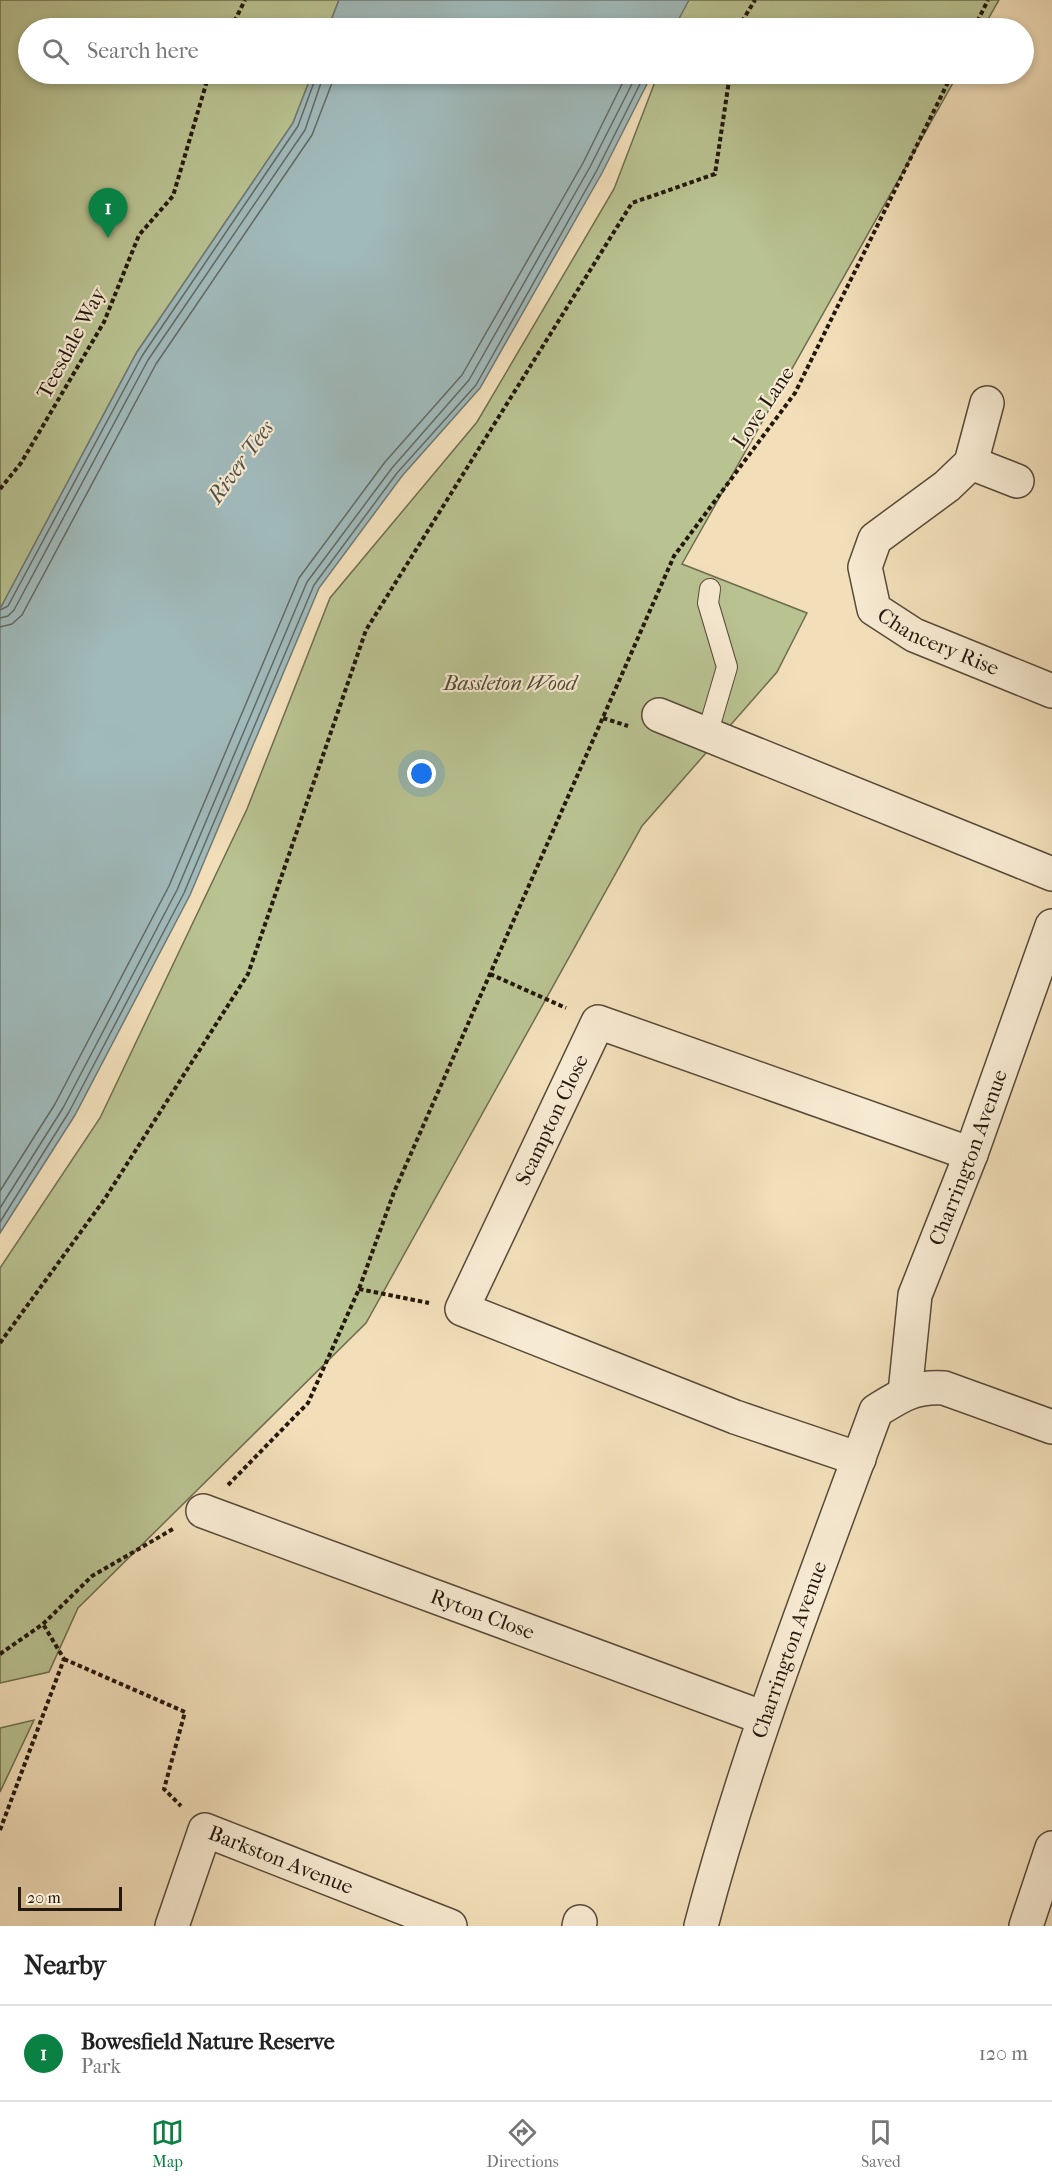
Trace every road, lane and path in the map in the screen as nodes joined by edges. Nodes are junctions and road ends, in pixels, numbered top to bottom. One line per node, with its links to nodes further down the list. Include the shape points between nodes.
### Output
1 (245, 0): 4 (path)
2 (755, 0): 5 (path)
3 (988, 0): 6 (path)
4 (236, 18)
5 (744, 18)
6 (979, 18)
7 (206, 84): 13 (path, Teesdale Way, via 173,196 139,236 104,322 21,462)
8 (728, 84): 25 (path, via 715,174 632,203 366,630 248,974 104,1200)
9 (947, 84): 20 (path, Love Lane, via 795,393 674,556)
10 (987, 403): 11 (street, Chancery Rise)
11 (971, 462): 12 (street); 15 (street, Chancery Rise, via 947,486 875,539 865,567 874,609 914,635)
12 (1017, 481)
13 (0, 489)
14 (710, 589): 17 (lane, via 708,603 728,667)
15 (1052, 691)
16 (659, 715): 17 (street)
17 (707, 735): 18 (street)
18 (1052, 874)
19 (1052, 926): 22 (street, Charrington Avenue)
20 (490, 974): 21 (path); 23 (path, Love Lane, via 394,1192)
21 (598, 1022): 22 (street); 24 (street, Scampton Close)
22 (972, 1154): 26 (street, Charrington Avenue, via 915,1295)
23 (359, 1289): 24 (path); 29 (path, Love Lane, via 308,1402)
24 (462, 1309): 28 (street, via 735,1417)
25 (0, 1343)
26 (905, 1393): 27 (street, Charrington Avenue, via 928,1387 944,1388); 28 (street, Charrington Avenue, via 876,1411)
27 (1052, 1427)
28 (859, 1459): 33 (street, Charrington Avenue)
29 (203, 1512): 30 (path, Love Lane, via 92,1576); 33 (street, Ryton Close)
30 (43, 1624): 31 (path, Love Lane); 32 (path)
31 (0, 1654)
32 (63, 1659): 34 (path); 35 (path, via 185,1712 164,1789)
33 (764, 1718): 39 (street, Charrington Avenue)
34 (0, 1830)
35 (205, 1830): 37 (street, Barkston Avenue); 38 (street, Barkston Avenue)
36 (1052, 1848): 40 (street)
37 (172, 1926)
38 (450, 1926)
39 (701, 1926)
40 (1026, 1926)

